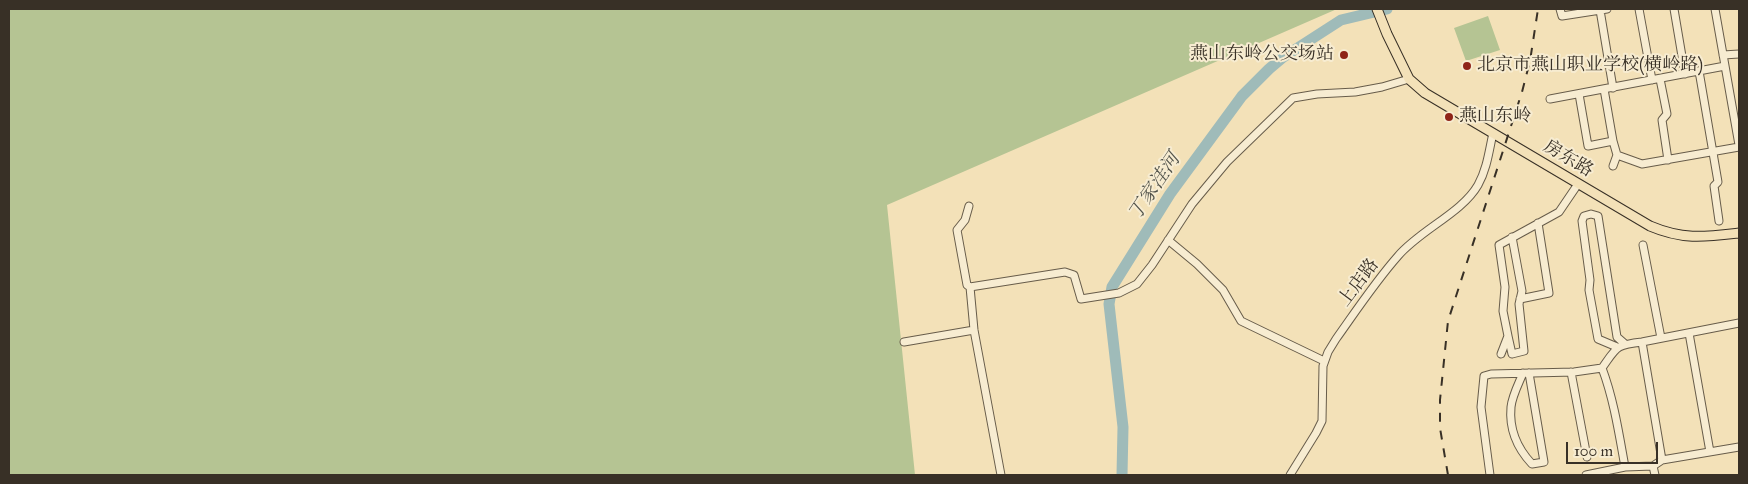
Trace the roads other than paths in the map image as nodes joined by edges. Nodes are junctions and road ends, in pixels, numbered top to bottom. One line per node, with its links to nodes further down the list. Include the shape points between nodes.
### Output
1 (1377, 9): 12 (main road, 房东路)
2 (1560, 9): 3 (street, via 1562,16)
3 (1604, 9): 15 (street)
4 (1639, 9): 14 (street)
5 (1674, 9): 11 (street)
6 (1714, 9): 8 (street)
7 (1739, 54): 8 (street)
8 (1723, 55): 9 (street)
9 (1725, 66): 10 (street); 21 (street)
10 (1699, 71): 11 (street); 22 (street)
11 (1685, 74): 13 (street)
12 (1409, 79): 19 (main road, 房东路, via 1425,94); 32 (street, via 1355,92 1293,98 1227,162 1192,204)
13 (1660, 79): 14 (street); 24 (street, via 1667,114 1662,120)
14 (1652, 80): 15 (street)
15 (1613, 88): 16 (street)
16 (1604, 89): 17 (street); 20 (street)
17 (1579, 94): 18 (street); 20 (street, via 1588,146)
18 (1550, 98)
19 (1493, 133): 26 (main road, 房东路); 46 (street, 上店路, via 1487,164 1478,186 1462,204 1399,255 1336,339)
20 (1613, 141): 23 (street)
21 (1739, 146): 22 (street)
22 (1713, 152): 24 (street); 28 (street)
23 (1617, 155): 24 (street, via 1642,164); 25 (street)
24 (1668, 160)
25 (1613, 166)
26 (1578, 184): 29 (street, via 1559,212); 30 (main road, 房东路, via 1662,231 1689,237)
27 (969, 206): 34 (street, via 965,220 957,230)
28 (1719, 221)
29 (1538, 223): 31 (street); 35 (street, via 1549,293)
30 (1739, 233)
31 (1512, 238): 35 (street, via 1522,291); 39 (street, via 1499,245 1505,287 1503,312)
32 (1168, 240): 34 (street, via 1137,284 1119,293 1081,299 1074,275 1065,272); 46 (street, via 1223,290 1241,321)
33 (1643, 245): 40 (street)
34 (970, 287): 37 (street)
35 (1520, 299): 39 (street, via 1524,351 1512,354)
36 (1739, 323): 38 (street)
37 (974, 330): 41 (street); 56 (street)
38 (1689, 333): 40 (street); 51 (street)
39 (1508, 336): 45 (street)
40 (1661, 338): 42 (street)
41 (904, 342)
42 (1642, 342): 43 (street); 53 (street)
43 (1625, 344): 44 (street); 44 (street, via 1617,336 1598,216 1584,216 1590,280 1588,290 1598,339)
44 (1617, 347): 47 (street)
45 (1500, 354)
46 (1324, 361): 57 (street, 上店路, via 1322,421)
47 (1602, 368): 48 (street); 55 (street)
48 (1572, 372): 49 (street); 52 (street)
49 (1526, 373): 49 (street, via 1511,405 1511,428 1516,442 1532,464 1544,462); 58 (street, via 1491,374 1482,380 1481,407)
50 (1739, 448): 51 (street)
51 (1710, 452): 53 (street)
52 (1587, 457)
53 (1662, 460): 54 (street)
54 (1653, 466): 55 (street); 60 (street)
55 (1625, 467): 59 (street)
56 (1001, 475)
57 (1290, 475)
58 (1490, 475)
59 (1586, 475)
60 (1655, 475)

